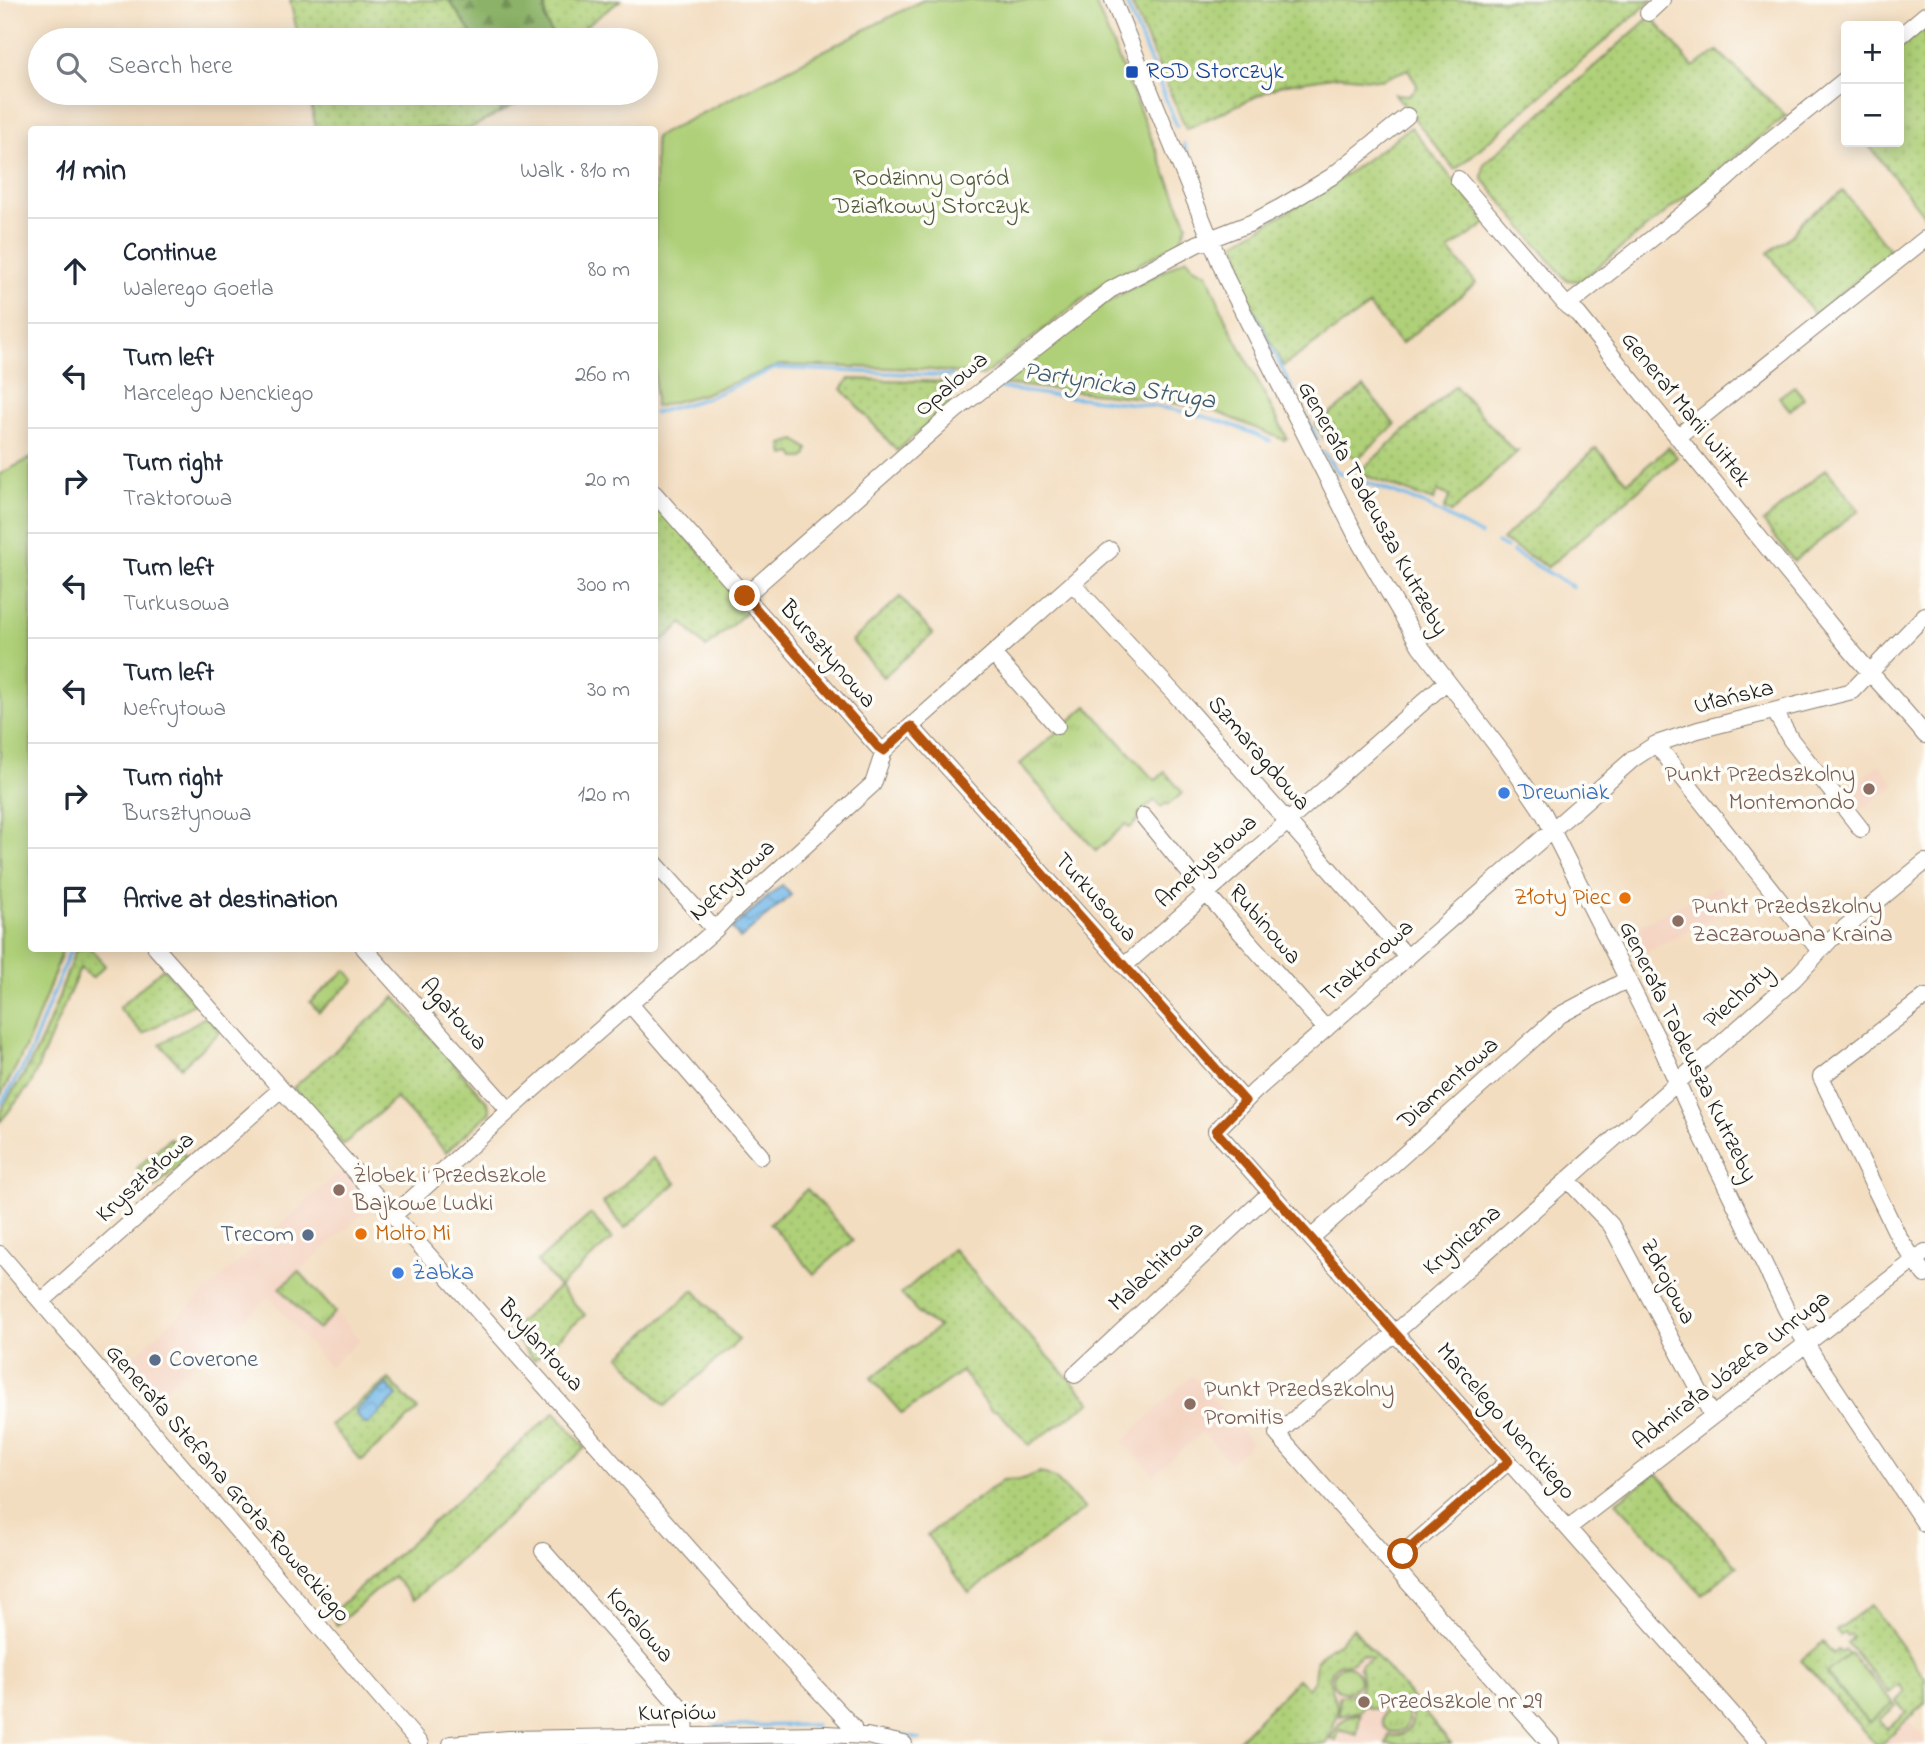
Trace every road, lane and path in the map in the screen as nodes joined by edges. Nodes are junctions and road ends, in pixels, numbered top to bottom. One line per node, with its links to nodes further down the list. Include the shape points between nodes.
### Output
1 (1113, 0): 9 (street, Generała Tadeusza Kutrzeby)
2 (1662, 0): 3 (street)
3 (1648, 13)
4 (1925, 15): 5 (street)
5 (1904, 33)
6 (1841, 83): 11 (street)
7 (1408, 116): 9 (street, Opalowa, via 1312,189 1251,223)
8 (1458, 179): 11 (street, Generał Marii Wittek)
9 (1209, 238): 16 (street, Opalowa, via 1110,290 1066,323 955,411); 20 (street, Generała Tadeusza Kutrzeby, via 1254,337 1361,545 1395,607)
10 (1925, 239): 12 (street)
11 (1567, 306): 12 (street, Generał Marii Wittek)
12 (1677, 437): 19 (street, Generał Marii Wittek)
13 (658, 498): 16 (street, Bursztynowa)
14 (1110, 551): 15 (street, Nefrytowa)
15 (1073, 584): 18 (street, Nefrytowa); 28 (street, Szmaragdowa)
16 (745, 596): 26 (street, Bursztynowa)
17 (1925, 615): 19 (street, Ułańska)
18 (993, 654): 22 (street, Nefrytowa); 23 (street)
19 (1870, 674): 21 (street, Ułańska, via 1852,691); 24 (street, Generał Marii Wittek)
20 (1446, 682): 28 (street, Ametystowa); 30 (street, Generała Tadeusza Kutrzeby, via 1507,759)
21 (1775, 712): 25 (street, Ułańska); 29 (street, via 1791,740)
22 (911, 726): 26 (street, Nefrytowa); 39 (street, Turkusowa)
23 (1057, 726)
24 (1925, 735)
25 (1656, 744): 30 (street, Ułańska, via 1633,758); 35 (street)
26 (884, 751): 34 (street, Nefrytowa, via 873,785)
27 (1143, 816): 33 (street, Rubinowa)
28 (1287, 821): 33 (street, Ametystowa); 38 (street, Szmaragdowa)
29 (1861, 829)
30 (1553, 830): 38 (street, Traktorowa); 40 (street, Generała Tadeusza Kutrzeby)
31 (1925, 863): 35 (street, Piechoty)
32 (658, 867): 34 (street)
33 (1206, 893): 39 (street, Ametystowa); 43 (street, Rubinowa)
34 (715, 930): 42 (street, Nefrytowa)
35 (1819, 950): 44 (street, Piechoty, via 1794,979)
36 (160, 952): 45 (street, Brylantowa)
37 (368, 952): 47 (street, Agatowa)
38 (1407, 957): 43 (street, Traktorowa)
39 (1125, 966): 46 (street, Turkusowa)
40 (1628, 979): 44 (street, Generała Tadeusza Kutrzeby); 53 (street, Diamentowa, via 1560,1015)
41 (1925, 997): 55 (street, via 1821,1077 1899,1238)
42 (630, 1004): 47 (street, Nefrytowa); 49 (street)
43 (1326, 1029): 46 (street, Traktorowa)
44 (1676, 1081): 50 (street, Kryniczna); 59 (street, Generała Tadeusza Kutrzeby)
45 (281, 1089): 52 (street, Brylantowa); 57 (street, Kryształowa)
46 (1245, 1101): 48 (street, Traktorowa)
47 (509, 1110): 52 (street, Nefrytowa)
48 (1216, 1131): 51 (street, Marcelego Nenckiego)
49 (761, 1156)
50 (1568, 1180): 58 (street, Kryniczna); 61 (street, Zdrojowa, via 1611,1225)
51 (1270, 1193): 53 (street, Marcelego Nenckiego); 60 (street, Malachitowa)
52 (394, 1215): 67 (street, Brylantowa, via 747,1614)
53 (1311, 1238): 58 (street, Marcelego Nenckiego)
54 (0, 1254): 57 (street, Generała Stefana Grota-Roweckiego)
55 (1919, 1256): 56 (street); 59 (street, Admirała Józefa Unruga)
56 (1925, 1275)
57 (41, 1302): 73 (street, Generała Stefana Grota-Roweckiego)
58 (1396, 1332): 62 (street, Marcelego Nenckiego); 66 (street, Kryniczna, via 1277,1434)
59 (1805, 1344): 61 (street, Admirała Józefa Unruga); 63 (street, Generała Tadeusza Kutrzeby)
60 (1075, 1375)
61 (1712, 1415): 64 (street, Admirała Józefa Unruga)
62 (1509, 1461): 64 (street, Marcelego Nenckiego); 66 (street)
63 (1925, 1524)
64 (1568, 1528): 76 (street, Marcelego Nenckiego)
65 (543, 1551): 70 (street, Koralowa, via 682,1709)
66 (1391, 1564): 75 (street)
67 (838, 1710): 68 (street); 69 (street, Brylantowa)
68 (833, 1734): 69 (street, Kurpiów); 70 (street, Kurpiów)
69 (854, 1735): 72 (street, Kurpiów)
70 (686, 1736): 71 (street, Kurpiów)
71 (651, 1740): 74 (street, Kurpiów, via 509,1739)
72 (897, 1743)
73 (420, 1744)
74 (451, 1744)
75 (1552, 1744)
76 (1759, 1744)

